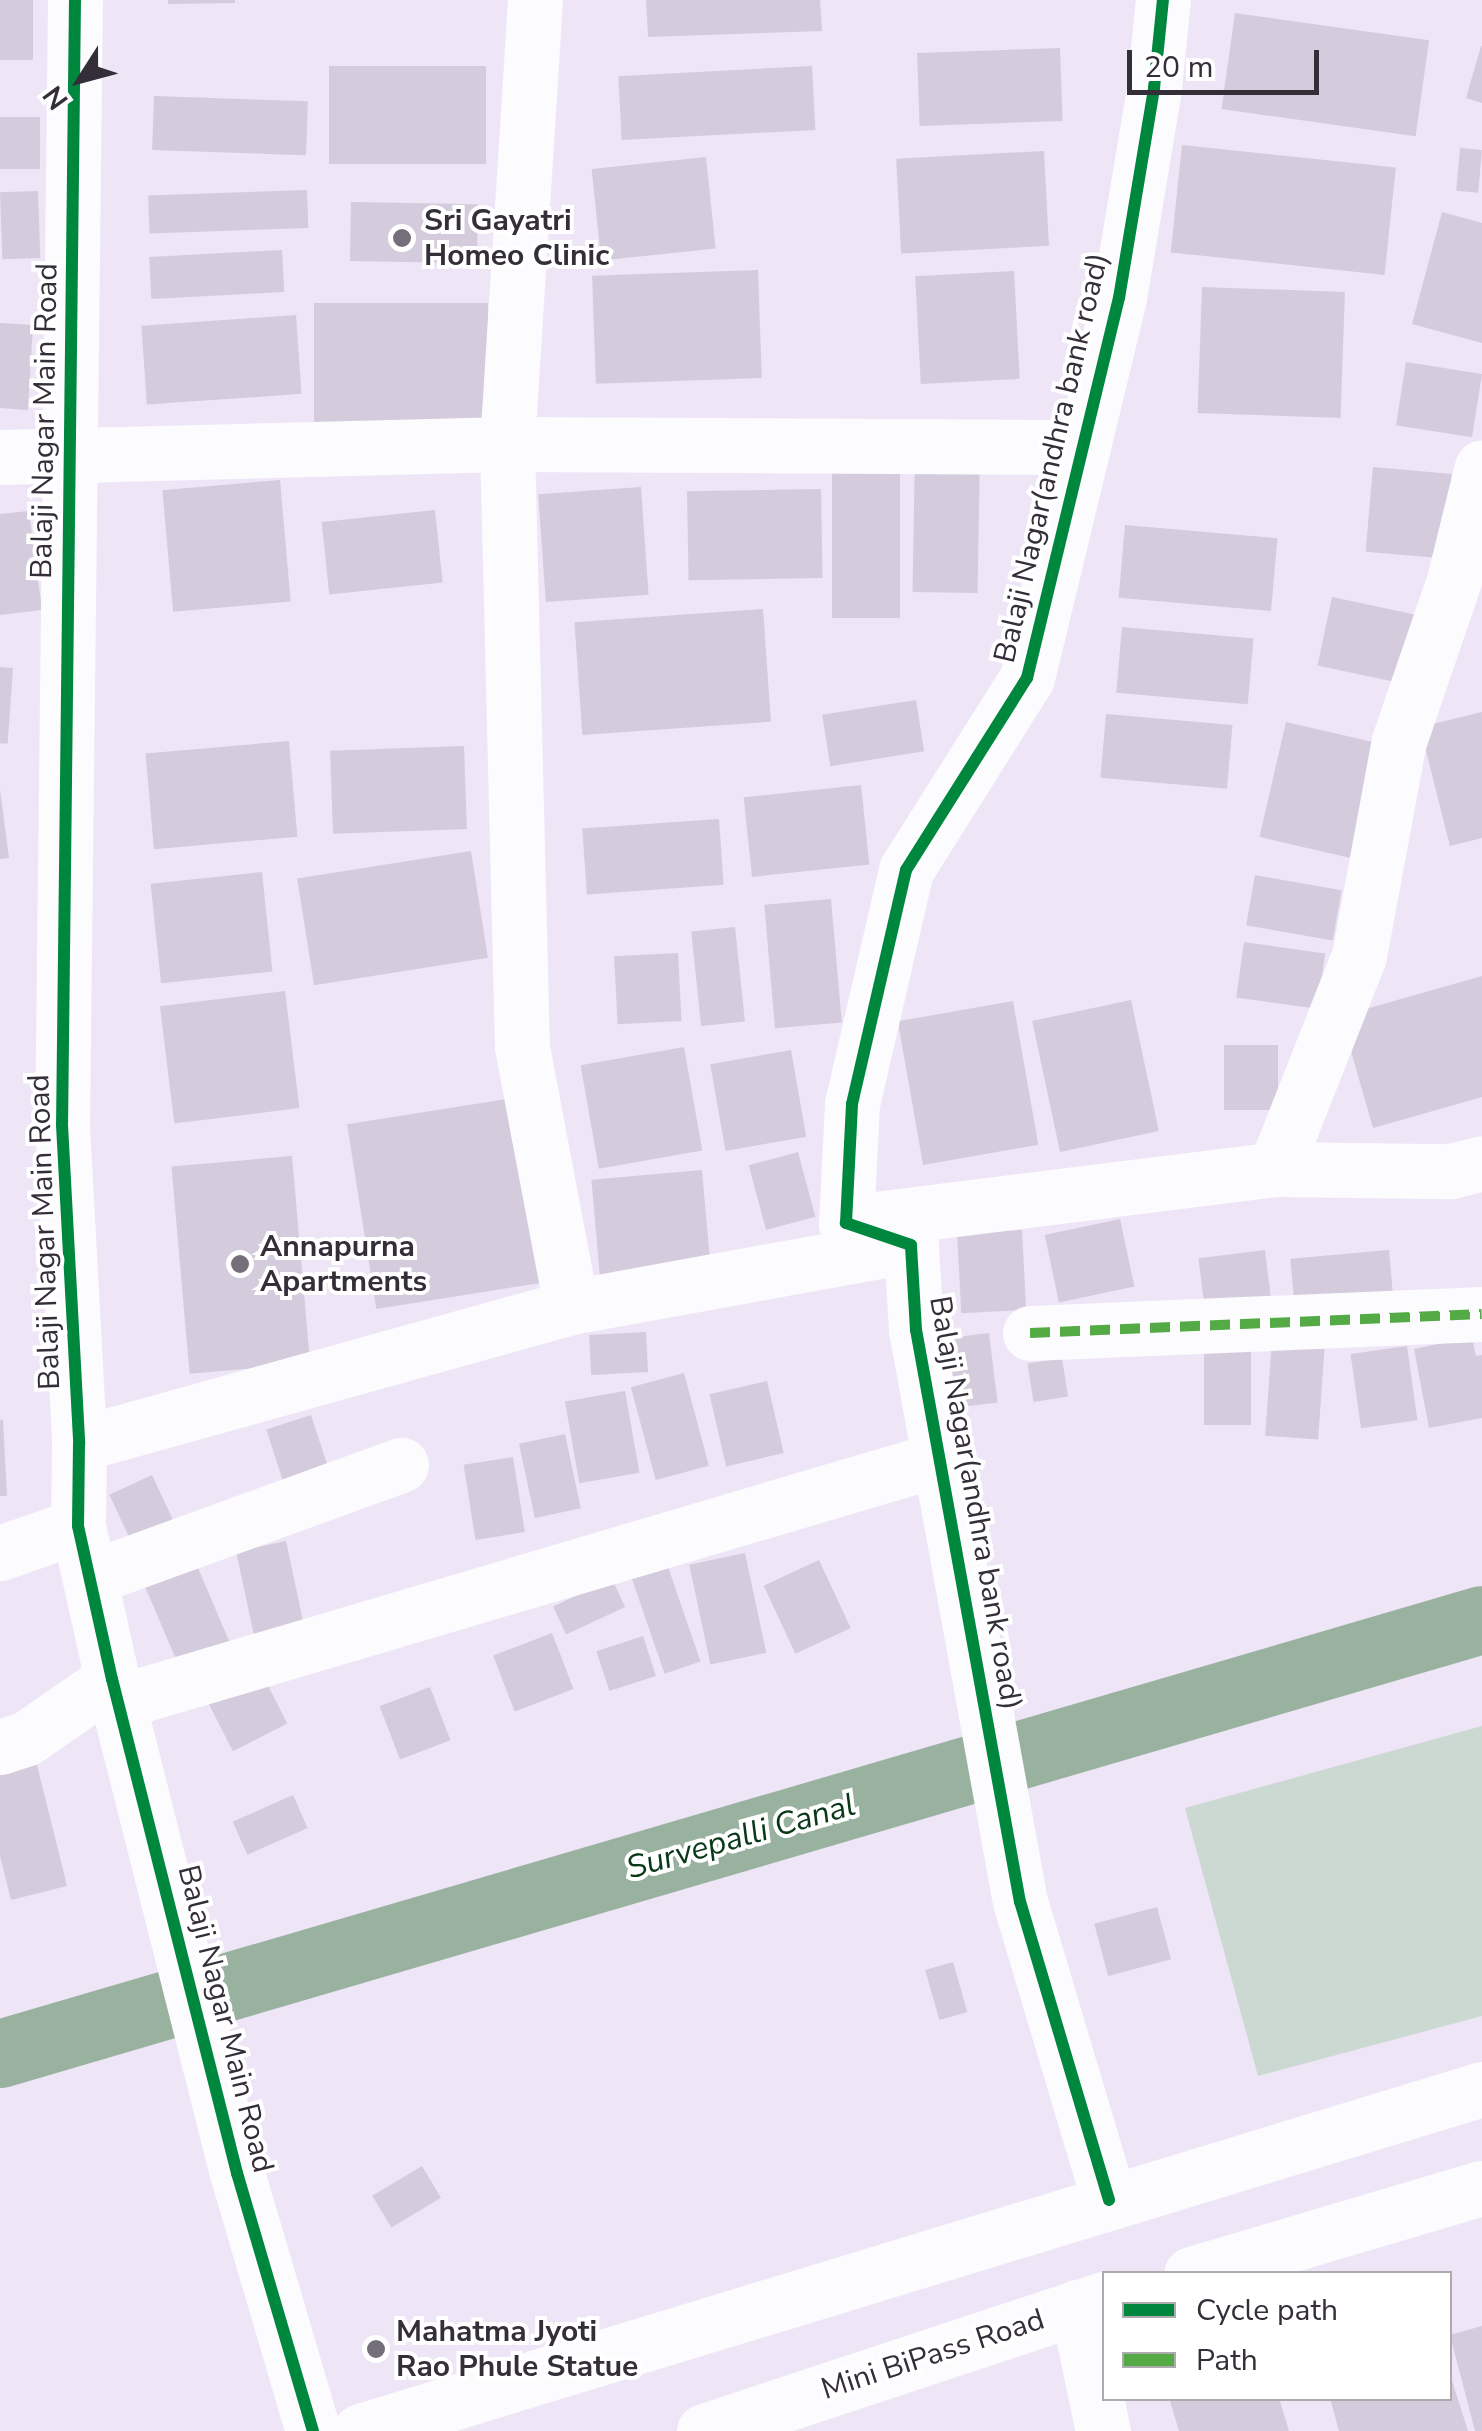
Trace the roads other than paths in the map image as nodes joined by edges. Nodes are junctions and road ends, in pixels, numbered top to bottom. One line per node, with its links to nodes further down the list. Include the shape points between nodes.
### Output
1 (75, 0): 6 (street, Balaji Nagar Main Road)
2 (536, 0): 4 (street)
3 (1162, 0): 5 (street, Balaji Nagar(andhra bank road), via 1119,298)
4 (507, 444): 5 (street); 6 (street); 14 (street, via 522,1046)
5 (1083, 447): 12 (street, Balaji Nagar(andhra bank road), via 1027,678 906,870 852,1104)
6 (69, 453): 7 (street); 17 (street, Balaji Nagar Main Road, via 62,1125)
7 (0, 457)
8 (1482, 468): 9 (street)
9 (1468, 576): 11 (street, via 1399,741 1359,956)
10 (1482, 1163): 11 (street, via 1451,1171)
11 (1276, 1170): 12 (street)
12 (846, 1223): 13 (street)
13 (911, 1245): 14 (street); 18 (street, Balaji Nagar(andhra bank road), via 916,1330)
14 (572, 1306): 17 (street)
15 (1482, 1314): 16 (street)
16 (1030, 1333)
17 (78, 1444): 20 (street, Balaji Nagar Main Road)
18 (940, 1460): 23 (street); 27 (street, Balaji Nagar(andhra bank road), via 1020,1902)
19 (401, 1465): 22 (street)
20 (78, 1526): 21 (street); 22 (street, Balaji Nagar Main Road)
21 (0, 1554)
22 (90, 1578): 23 (street, Balaji Nagar Main Road)
23 (115, 1690): 24 (street); 30 (street, Balaji Nagar Main Road, via 237,2173)
24 (0, 1747)
25 (1482, 2089): 27 (street)
26 (1482, 2188): 28 (street)
27 (1109, 2200): 31 (street)
28 (1202, 2271)
29 (1091, 2303): 32 (street, Mini BiPass Road); 33 (street)
30 (313, 2431)
31 (360, 2431)
32 (704, 2431)
33 (1103, 2431)

